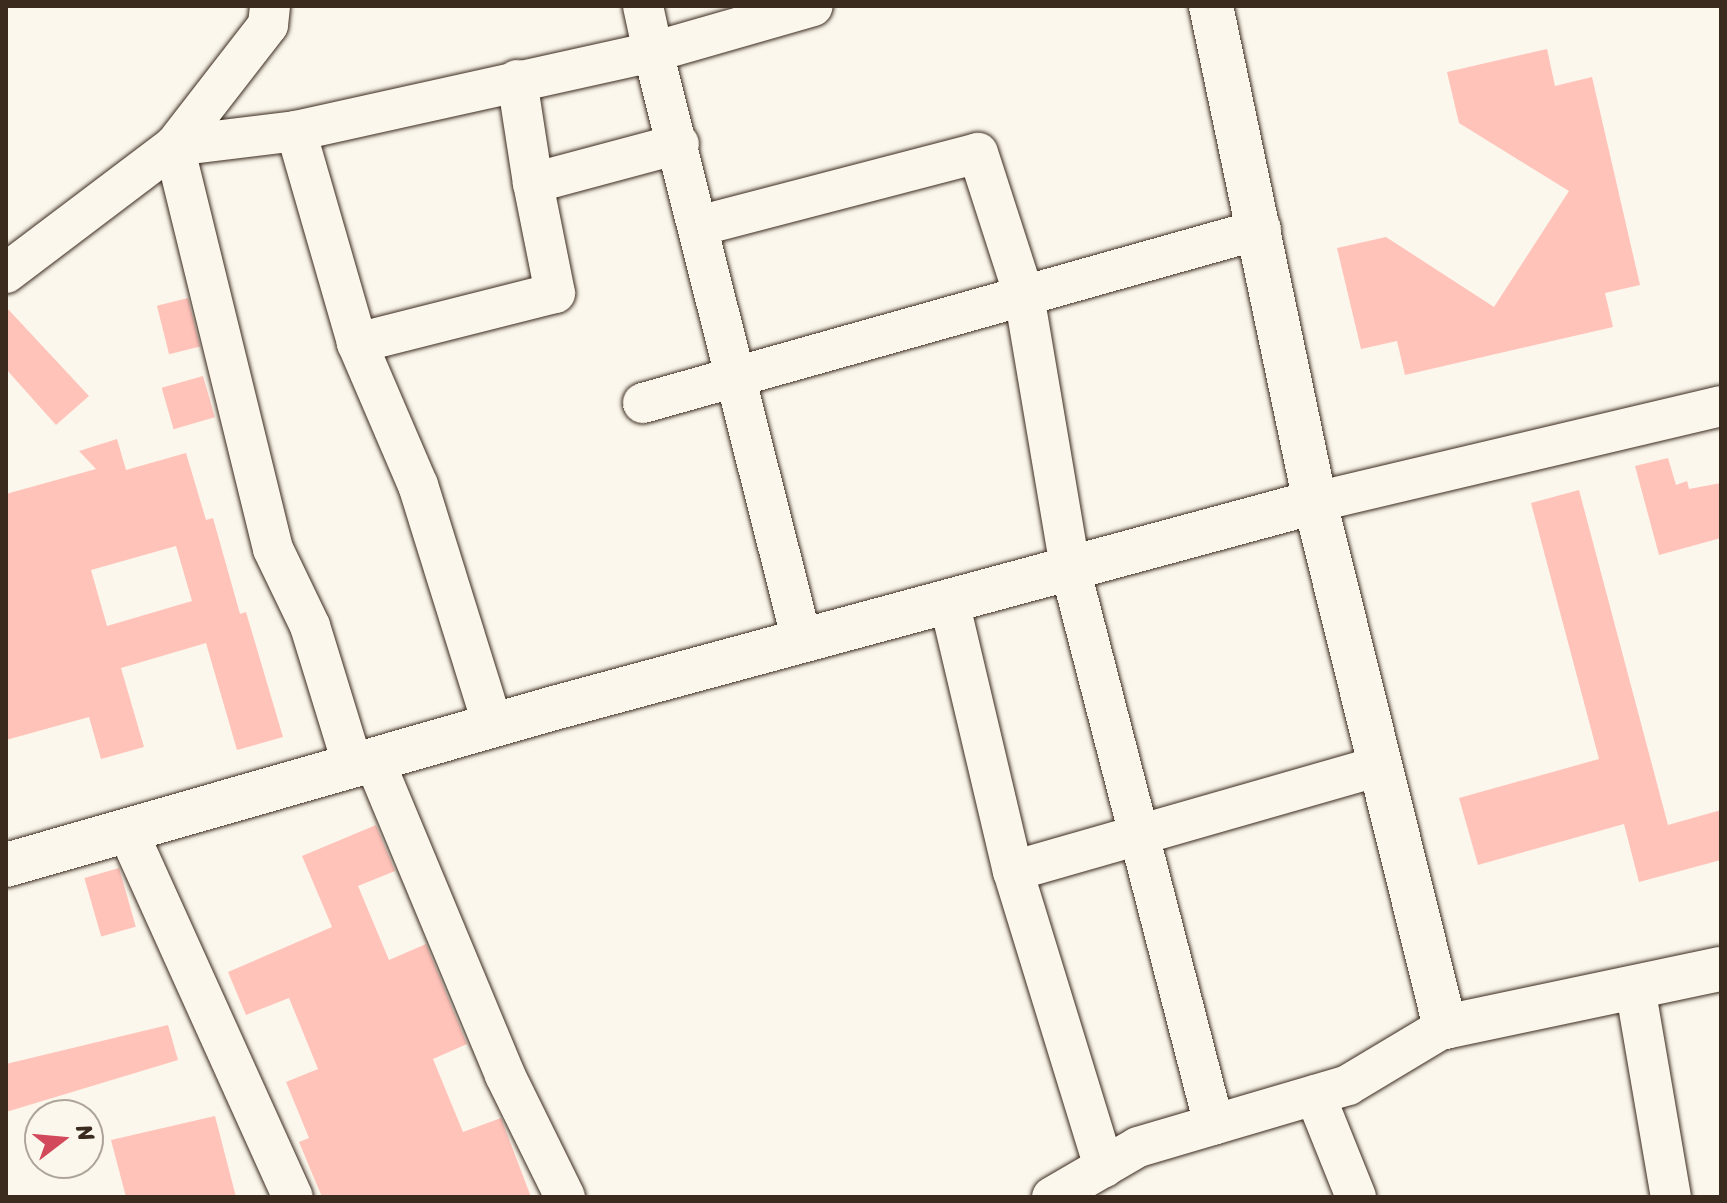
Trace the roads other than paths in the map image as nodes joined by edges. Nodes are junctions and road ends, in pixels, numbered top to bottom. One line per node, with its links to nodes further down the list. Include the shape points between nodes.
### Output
1 (270, 6): 9 (street, via 268,25)
2 (643, 6): 5 (street)
3 (813, 6): 5 (street)
4 (1211, 6): 12 (street)
5 (653, 52): 6 (street); 8 (street)
6 (517, 80): 7 (street); 10 (street)
7 (296, 131): 9 (street); 15 (street)
8 (679, 144): 10 (street); 11 (street)
9 (174, 146): 13 (street); 24 (street, via 273,549)
10 (533, 183): 15 (street, via 555,293)
11 (698, 226): 14 (street, via 978,153); 16 (street)
12 (1261, 229): 14 (street); 19 (street)
13 (6, 273)
14 (1024, 295): 16 (street); 20 (street)
15 (357, 343): 23 (street, via 418,485)
16 (733, 376): 17 (street); 22 (street)
17 (643, 403)
18 (1721, 406): 19 (street)
19 (1315, 502): 20 (street); 25 (street)
20 (1070, 568): 21 (street); 27 (street)
21 (949, 601): 22 (street); 29 (street)
22 (802, 641): 23 (street)
23 (493, 726): 24 (street)
24 (364, 763): 26 (street); 37 (street)
25 (1380, 766): 27 (street); 32 (street)
26 (127, 830): 28 (street); 36 (street)
27 (1135, 836): 29 (street); 34 (street)
28 (6, 865)
29 (1013, 871): 35 (street)
30 (1721, 969): 31 (street)
31 (1635, 987): 32 (street); 40 (street)
32 (1445, 1027): 33 (street, via 1348,1085)
33 (1315, 1095): 34 (street); 39 (street)
34 (1214, 1125): 35 (street, via 1138,1147)
35 (1104, 1167): 38 (street)
36 (293, 1197)
37 (565, 1197)
38 (1052, 1197)
39 (1356, 1197)
40 (1671, 1197)

